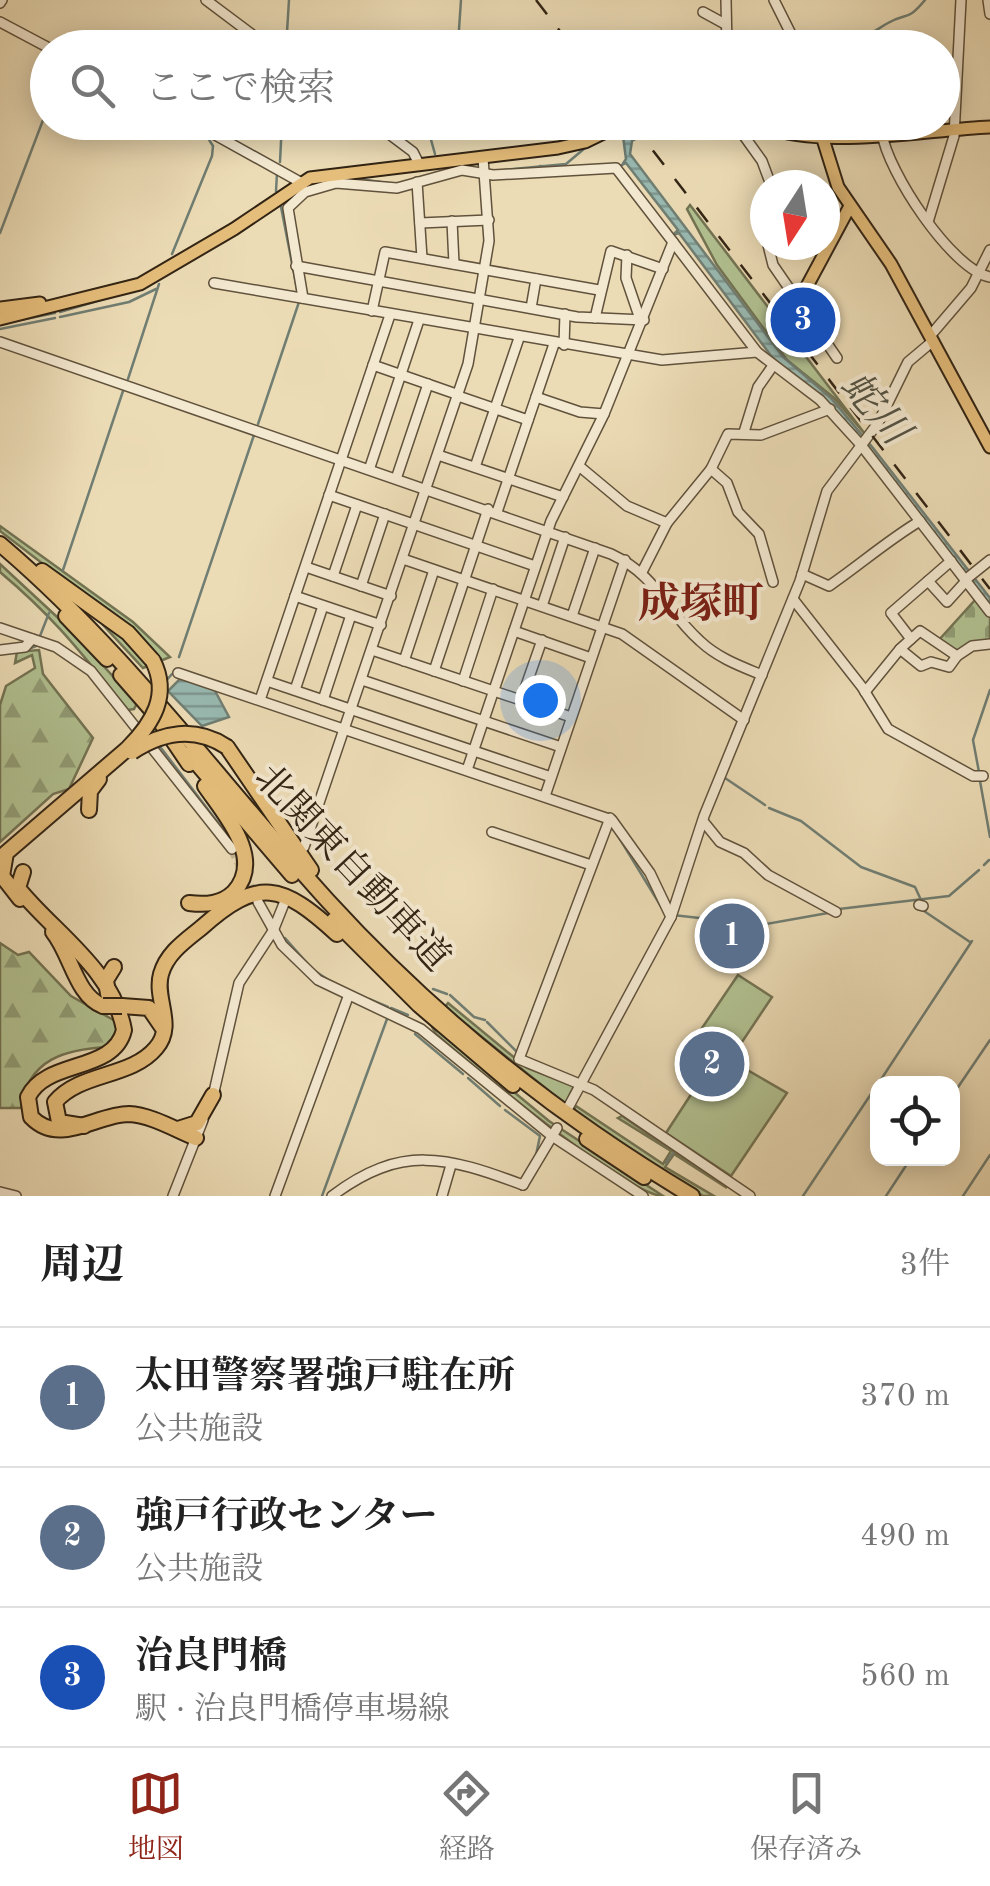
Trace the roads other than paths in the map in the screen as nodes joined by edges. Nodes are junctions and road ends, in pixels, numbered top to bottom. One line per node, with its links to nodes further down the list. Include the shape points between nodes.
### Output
1 (206, 0): 10 (street)
2 (726, 0): 9 (street)
3 (774, 0): 12 (street)
4 (961, 0): 13 (street)
5 (988, 0): 7 (street)
6 (703, 12): 9 (street)
7 (990, 14)
8 (0, 22): 14 (street)
9 (725, 24): 11 (street)
10 (246, 30)
11 (726, 30)
12 (790, 30)
13 (959, 30)
14 (30, 38)
15 (990, 128): 16 (main road)
16 (960, 129)
17 (224, 140): 29 (street)
18 (396, 140): 25 (street)
19 (588, 140): 24 (main road)
20 (747, 140): 26 (street)
21 (823, 140): 31 (main road)
22 (884, 140): 34 (street)
23 (951, 140): 34 (street)
24 (483, 158): 25 (main road); 27 (street)
25 (420, 164): 28 (main road)
26 (765, 170)
27 (485, 175): 30 (street, via 462,170); 32 (street); 36 (street, via 616,168)
28 (369, 178): 29 (main road); 30 (street, via 397,188); 42 (street, via 323,185 290,202)
29 (300, 182): 51 (main road, via 140,284)
30 (417, 182): 35 (street)
31 (850, 206): 54 (main road); 66 (main road)
32 (489, 220): 33 (street); 44 (street)
33 (452, 222): 35 (street); 41 (street)
34 (928, 222): 45 (street)
35 (420, 223): 39 (street)
36 (673, 242): 43 (street); 69 (street)
37 (990, 250): 45 (street)
38 (627, 256): 43 (street); 50 (street, via 610,252); 63 (street, via 626,278)
39 (422, 258): 41 (street); 48 (street, via 384,252)
40 (772, 260): 54 (street)
41 (454, 264): 44 (street)
42 (296, 266): 48 (street); 52 (street)
43 (663, 268): 63 (street)
44 (486, 270): 47 (street); 53 (street)
45 (978, 275): 46 (street); 66 (street)
46 (990, 277)
47 (536, 279): 50 (street); 56 (street)
48 (378, 280): 53 (street); 57 (street)
49 (214, 283): 52 (street)
50 (599, 290): 61 (street)
51 (89, 298): 55 (main road); 60 (main road)
52 (303, 298): 57 (street)
53 (481, 299): 56 (street); 64 (street)
54 (799, 300): 71 (street)
55 (0, 308)
56 (531, 308): 58 (street)
57 (372, 312): 59 (street)
58 (565, 314): 61 (street); 68 (street)
59 (390, 315): 62 (street); 72 (street)
60 (0, 318)
61 (595, 318): 63 (street)
62 (419, 320): 64 (street); 74 (street)
63 (642, 320): 70 (street)
64 (475, 330): 65 (street); 76 (street)
65 (518, 338): 68 (street); 78 (street)
66 (931, 339): 83 (street, via 908,362); 84 (main road)
67 (0, 342): 86 (street)
68 (559, 345): 70 (street); 77 (street)
69 (758, 352): 70 (street, via 662,360); 73 (street)
70 (627, 356): 80 (street)
71 (837, 358)
72 (373, 365): 74 (street); 86 (street)
73 (772, 367): 79 (street); 82 (street)
74 (401, 375): 75 (street); 88 (street)
75 (428, 384): 76 (street); 91 (street)
76 (458, 396): 78 (street); 85 (street)
77 (536, 397): 80 (street); 81 (street)
78 (495, 408): 81 (street); 89 (street)
79 (830, 409): 82 (street, via 761,435); 83 (street)
80 (604, 414): 87 (street)
81 (528, 420): 92 (street)
82 (744, 432): 90 (street, via 723,438)
83 (863, 442): 99 (street); 116 (street, via 821,504)
84 (990, 447)
85 (438, 455): 89 (street); 93 (street)
86 (342, 458): 88 (street); 94 (street)
87 (579, 466): 95 (street); 100 (street, via 627,506)
88 (370, 467): 91 (street)
89 (475, 467): 92 (street)
90 (710, 468): 100 (street); 121 (street, via 728,483 738,512 760,534)
91 (398, 476): 93 (street)
92 (508, 478): 95 (street); 97 (street)
93 (428, 487): 97 (street); 101 (street)
94 (329, 495): 96 (street); 113 (street)
95 (563, 497): 102 (street)
96 (357, 505): 98 (street); 117 (street)
97 (492, 510): 102 (street); 105 (street)
98 (385, 514): 101 (street); 122 (street)
99 (920, 520): 111 (street); 116 (street, via 829,586)
100 (667, 522): 115 (street)
101 (415, 525): 105 (street); 108 (street)
102 (548, 530): 103 (street); 112 (street)
103 (565, 537): 106 (street); 129 (street)
104 (0, 543): 167 (highway, bridge, via 128,633 154,660 161,701); 187 (highway, 北関東自動車道, via 94,631)
105 (476, 546): 112 (street); 119 (street)
106 (595, 548): 109 (street); 132 (street)
107 (0, 556): 159 (highway, 北関東自動車道, via 73,623)
108 (403, 559): 114 (street); 125 (street)
109 (625, 560): 115 (street); 134 (street)
110 (990, 560): 118 (street)
111 (951, 561): 118 (street); 120 (street)
112 (536, 566): 126 (street)
113 (306, 567): 117 (street); 124 (street)
114 (434, 570): 119 (street); 146 (street)
115 (642, 572): 148 (street, via 700,642)
116 (802, 574): 127 (street)
117 (333, 576): 122 (street)
118 (968, 578): 120 (street, via 948,602); 130 (street)
119 (464, 580): 123 (street); 147 (street)
120 (928, 581): 138 (street, via 892,614)
121 (772, 582)
122 (361, 586): 125 (street)
123 (494, 590): 126 (street); 151 (street)
124 (295, 596): 128 (street); 150 (street)
125 (391, 596): 133 (street)
126 (524, 600): 129 (street); 136 (street)
127 (792, 600): 148 (street); 155 (street)
128 (323, 606): 131 (street); 152 (street)
129 (542, 606): 132 (street)
130 (990, 612)
131 (351, 615): 133 (street); 157 (street)
132 (572, 616): 134 (street)
133 (381, 625): 142 (street)
134 (602, 626): 145 (street); 163 (street, via 628,636)
135 (0, 628): 137 (street)
136 (514, 630): 139 (street); 154 (street)
137 (32, 639): 141 (street, via 25,647); 161 (street, via 80,662)
138 (911, 639): 143 (street); 144 (street, via 920,631)
139 (542, 640): 145 (street); 158 (street)
140 (990, 644): 144 (street)
141 (0, 650)
142 (372, 650): 146 (street); 149 (street)
143 (900, 650): 144 (street, via 920,666 949,667); 155 (street)
144 (957, 656)
145 (591, 658): 162 (street)
146 (404, 661): 147 (street)
147 (434, 671): 151 (street)
148 (762, 674): 163 (street)
149 (362, 680): 160 (street); 164 (street)
150 (267, 681): 152 (street); 156 (street)
151 (463, 681): 154 (street)
152 (295, 690): 157 (street)
153 (158, 691): 156 (street, via 178,670)
154 (494, 691): 158 (street); 164 (street)
155 (865, 692): 170 (street, via 890,731)
156 (260, 700): 165 (street)
157 (322, 700): 160 (street)
158 (521, 700): 162 (street)
159 (145, 707): 161 (street); 183 (highway, via 246,856 243,877 230,895 213,904); 189 (highway, 北関東自動車道)
160 (352, 710): 165 (street); 168 (street)
161 (129, 716): 178 (street)
162 (571, 717): 166 (street)
163 (744, 720): 175 (street)
164 (483, 721): 166 (street); 168 (street)
165 (346, 729): 169 (street); 177 (street)
166 (561, 747): 171 (street)
167 (130, 750): 173 (highway, via 93,785); 187 (highway, bridge, via 176,734 227,747); 191 (highway, via 10,848 1,864 7,886 59,939 84,992)
168 (473, 751): 169 (street); 171 (street)
169 (467, 770): 172 (street)
170 (983, 776)
171 (552, 777): 172 (street)
172 (545, 796): 174 (street)
173 (89, 810)
174 (610, 818): 179 (street); 185 (street, via 650,873)
175 (703, 821): 184 (street, via 720,842 768,875); 185 (street)
176 (492, 832): 179 (street)
177 (304, 847)
178 (232, 850)
179 (591, 865): 193 (street, via 519,1059)
180 (22, 872): 191 (highway, via 18,888 74,943)
181 (285, 901): 186 (street)
182 (258, 902): 186 (street)
183 (189, 903)
184 (836, 912)
185 (671, 918): 193 (street)
186 (273, 931): 190 (street, via 302,968); 194 (street, via 240,983)
187 (365, 938): 211 (highway, 北関東自動車道, via 516,1074)
188 (114, 967): 191 (highway)
189 (407, 993): 192 (highway, via 299,902 276,892 251,893 226,906 168,959 160,983); 210 (highway, 北関東自動車道, via 546,1110)
190 (348, 997): 198 (street, via 421,1029); 206 (street)
191 (106, 1001): 192 (highway, bridge, via 154,1012); 196 (highway, via 123,1024 119,1043 42,1080 28,1097 40,1125)
192 (161, 1042): 196 (highway, via 138,1062 58,1098 56,1118)
193 (581, 1085): 195 (street); 201 (street)
194 (213, 1095): 197 (highway, via 193,1127); 199 (street)
195 (568, 1106)
196 (84, 1126): 197 (highway, via 131,1114)
197 (172, 1128): 199 (highway)
198 (554, 1132): 202 (street); 209 (street)
199 (195, 1140): 205 (street)
200 (450, 1165): 202 (street); 207 (street, via 402,1160 370,1170); 208 (street)
201 (732, 1184): 212 (street); 213 (street)
202 (525, 1191)
203 (0, 1192): 204 (street)
204 (16, 1196)
205 (173, 1196)
206 (275, 1196)
207 (332, 1196)
208 (442, 1196)
209 (643, 1196)
210 (674, 1196)
211 (692, 1196)
212 (724, 1196)
213 (750, 1196)

